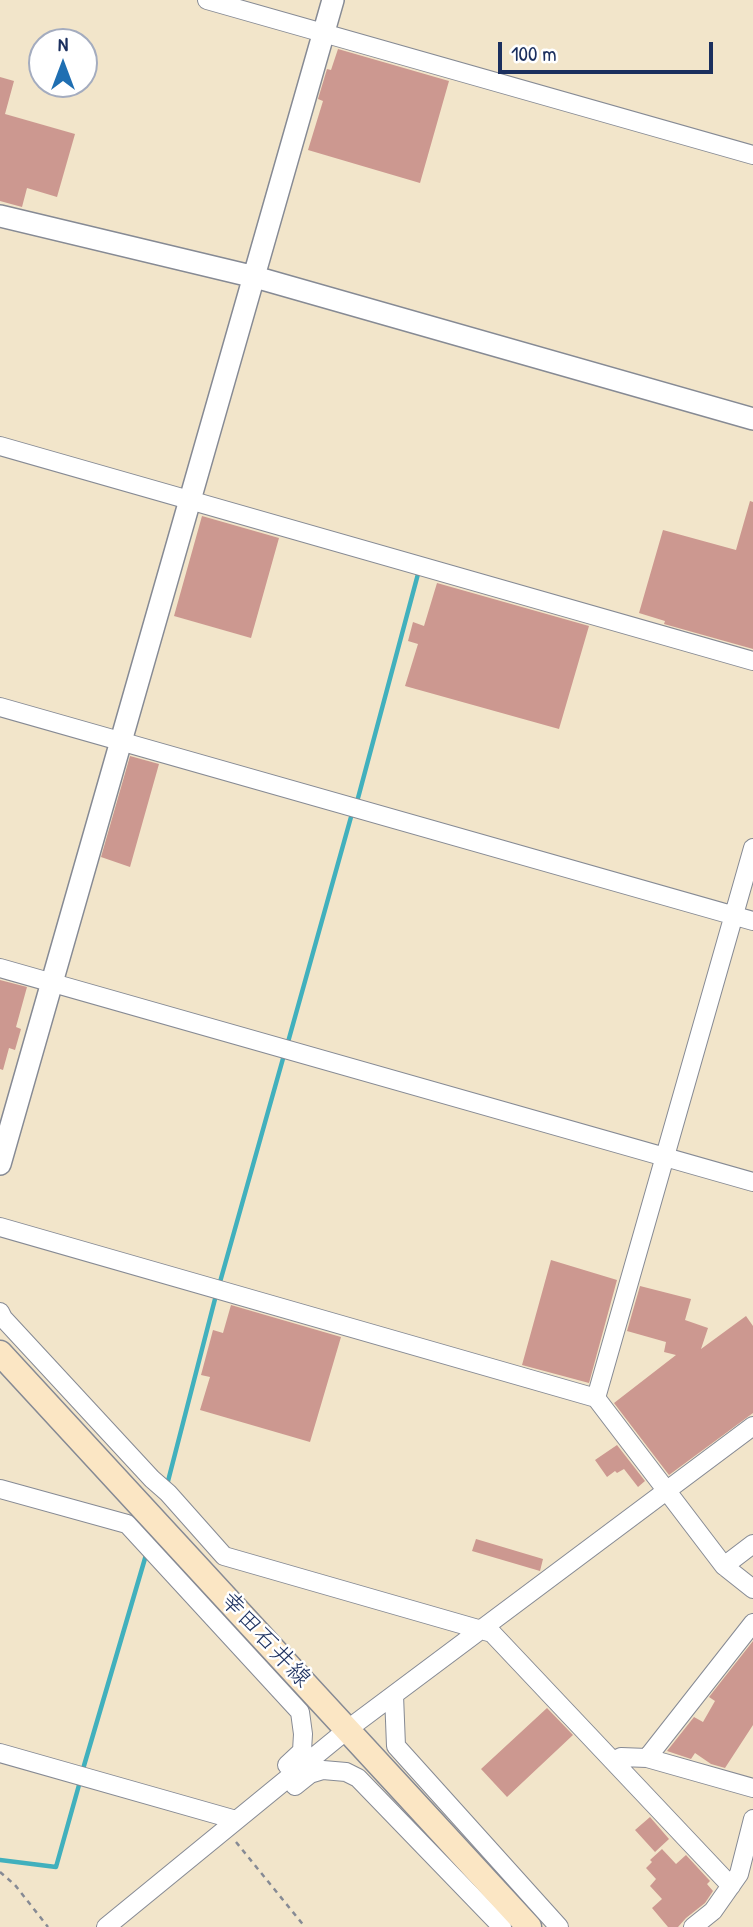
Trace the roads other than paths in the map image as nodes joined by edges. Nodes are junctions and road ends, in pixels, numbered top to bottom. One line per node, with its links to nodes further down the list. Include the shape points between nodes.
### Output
1 (207, 0): 3 (street)
2 (333, 0): 3 (street)
3 (324, 33): 4 (street); 6 (street)
4 (753, 155)
5 (0, 216): 6 (street)
6 (255, 277): 7 (street); 9 (street)
7 (753, 419)
8 (0, 446): 9 (street)
9 (189, 499): 10 (street); 12 (street)
10 (753, 661)
11 (0, 707): 12 (street)
12 (122, 740): 14 (street); 17 (street)
13 (753, 848): 14 (street)
14 (734, 915): 15 (street); 18 (street)
15 (753, 921)
16 (0, 968): 17 (street)
17 (52, 983): 18 (street); 19 (street)
18 (665, 1157): 20 (street); 24 (street)
19 (0, 1164)
20 (753, 1182)
21 (0, 1227): 24 (street)
22 (0, 1312): 32 (street, via 224,1556)
23 (0, 1353): 34 (main road, 幸田石井線)
24 (596, 1398): 27 (street)
25 (753, 1426): 27 (street)
26 (0, 1489): 39 (street, via 127,1524 300,1712 302,1751 259,1788)
27 (666, 1491): 29 (street); 32 (street)
28 (753, 1544): 29 (street)
29 (724, 1566): 30 (street)
30 (753, 1589)
31 (753, 1623): 36 (street)
32 (480, 1629): 33 (street); 37 (street, via 492,1633)
33 (394, 1695): 34 (street); 46 (street, via 396,1746)
34 (348, 1729): 39 (street); 45 (main road, 幸田石井線)
35 (0, 1753): 41 (street)
36 (647, 1758): 37 (street); 38 (street)
37 (612, 1761): 42 (street)
38 (753, 1788)
39 (261, 1799): 41 (street); 44 (street, via 275,1803 317,1771 338,1770 358,1777)
40 (753, 1819): 42 (street)
41 (230, 1824): 43 (street)
42 (741, 1879): 47 (street)
43 (106, 1927)
44 (502, 1927)
45 (529, 1927)
46 (559, 1927)
47 (694, 1927)

